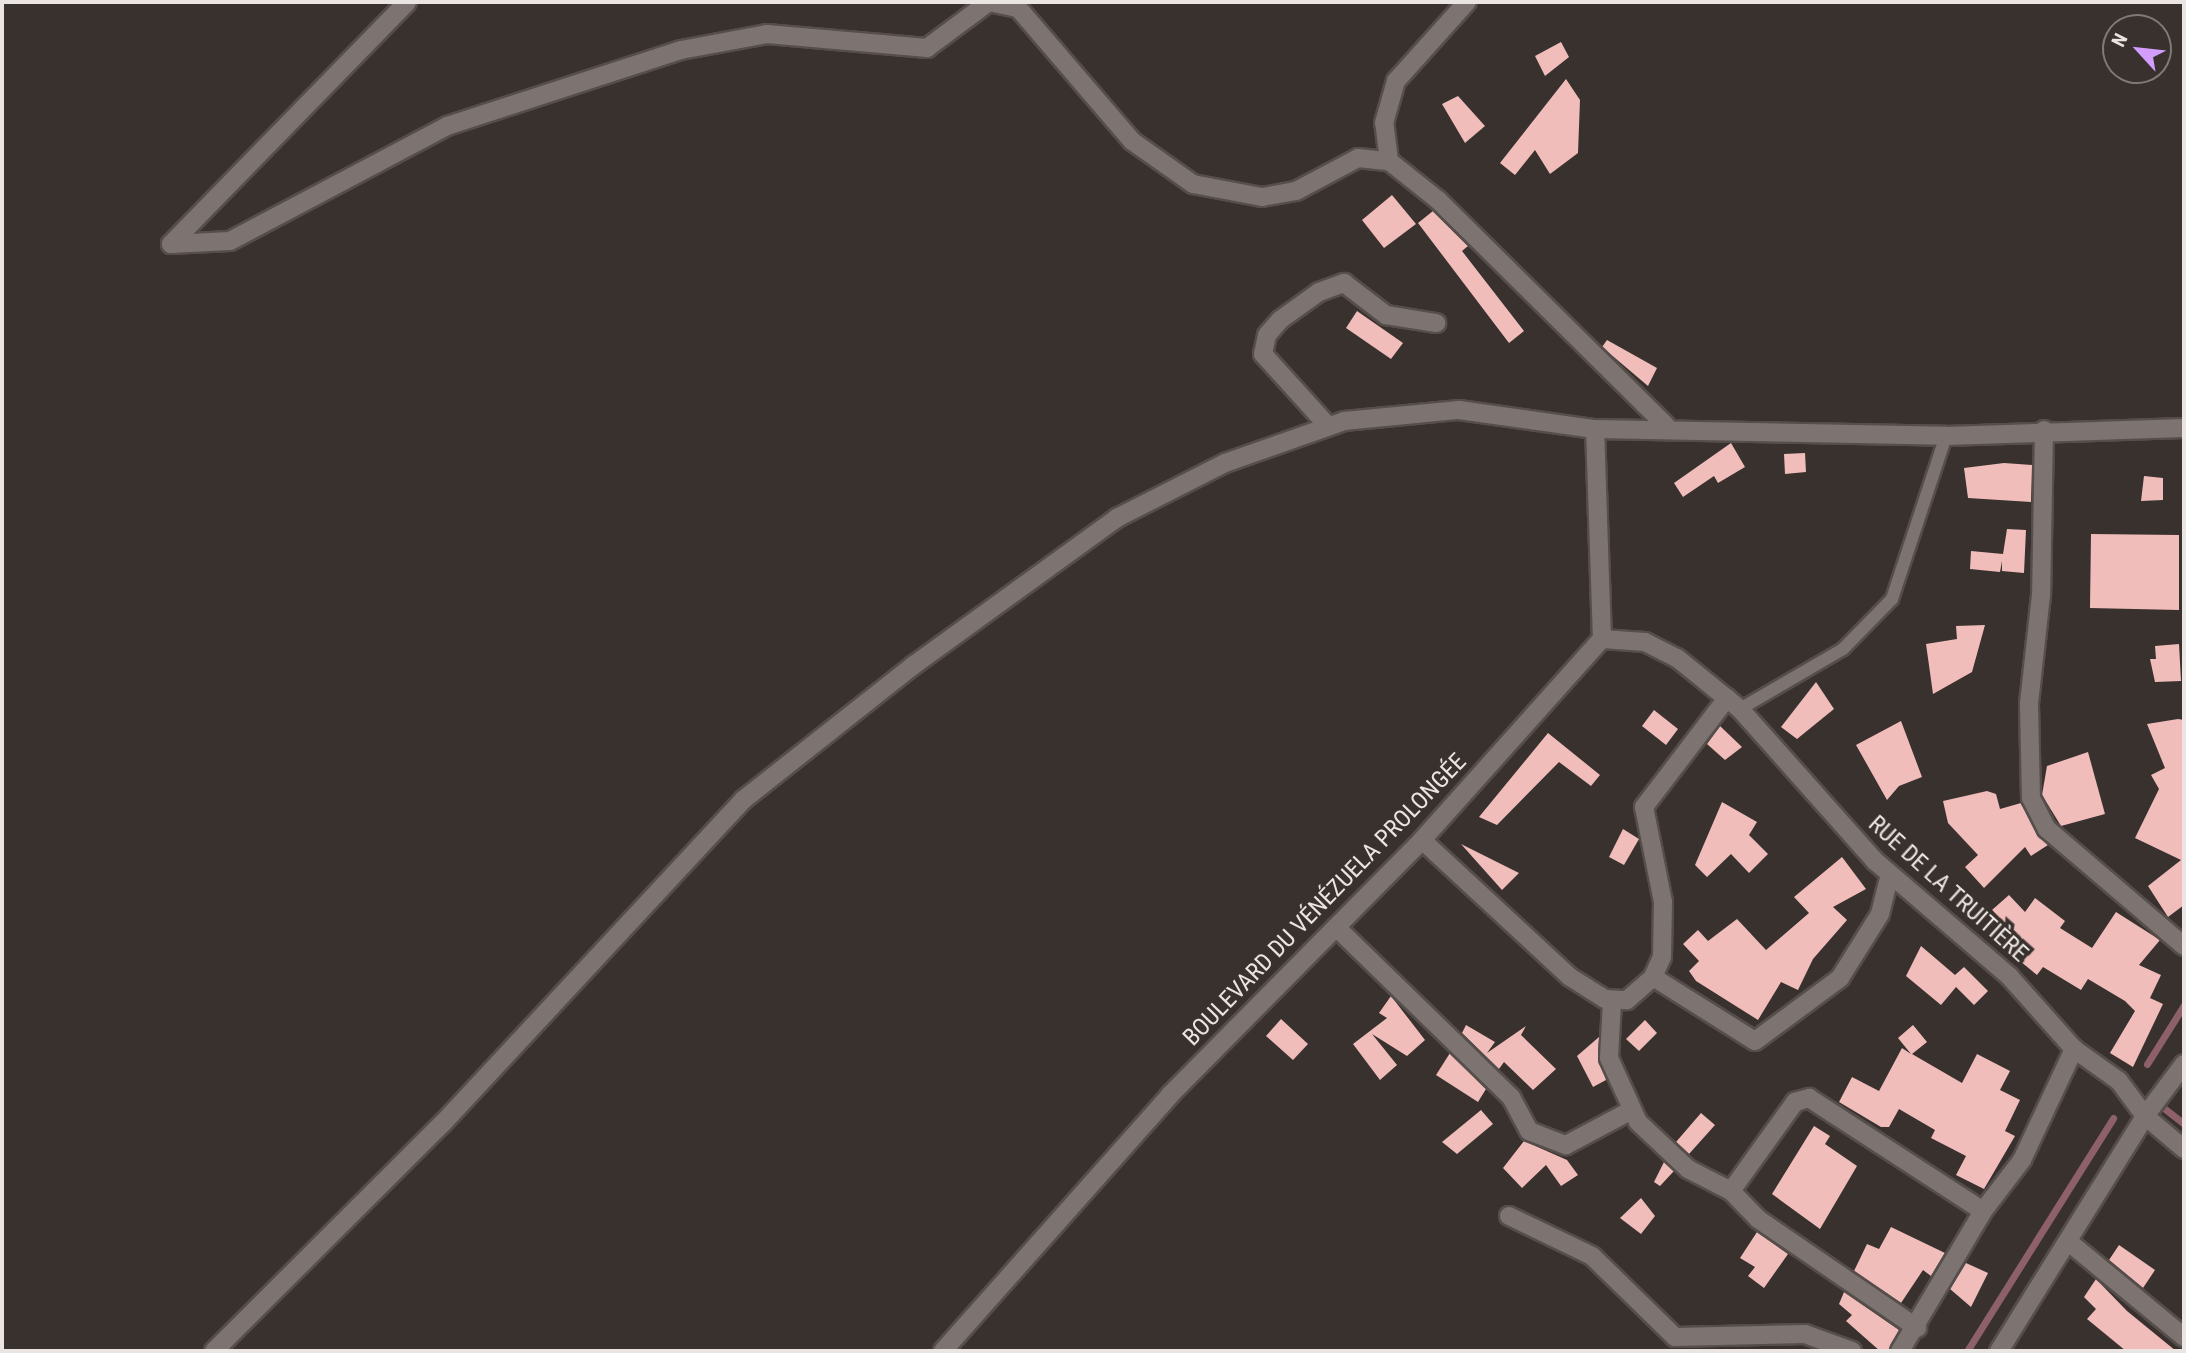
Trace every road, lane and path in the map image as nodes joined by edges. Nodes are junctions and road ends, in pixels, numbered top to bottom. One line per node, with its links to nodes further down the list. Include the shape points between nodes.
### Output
1 (407, 2): 3 (street, via 171,244 230,240 447,126 681,50 766,34 927,48 989,2)
2 (1467, 2): 4 (street, via 1396,81 1384,122)
3 (1016, 5): 4 (street, via 1132,141 1193,184 1262,197 1296,191 1358,159)
4 (1389, 162): 7 (street, via 1438,200)
5 (1436, 323): 6 (street, via 1386,316 1344,283 1319,292 1280,320 1267,335 1263,354)
6 (1328, 426): 9 (street, via 1459,410); 31 (street, via 1225,463 1117,518 914,665 743,800 443,1123)
7 (1666, 426): 9 (street); 11 (street)
8 (2184, 428): 10 (street)
9 (1595, 429): 12 (street)
10 (2044, 430): 11 (street); 17 (street, via 2040,594 2029,704 2031,798 2047,829)
11 (1946, 436): 13 (lane, via 1892,599 1843,649)
12 (1602, 639): 13 (street, RUE DE LA TRUITIÈRE, via 1645,642 1677,658); 14 (street, BOULEVARD DU VÉNÉZUELA PROLONGÉE)
13 (1734, 704): 15 (street, RUE DE LA TRUITIÈRE); 18 (street, via 1644,807 1663,902 1661,957)
14 (1422, 840): 16 (street, BOULEVARD DU VÉNÉZUELA PROLONGÉE); 19 (street, via 1570,977)
15 (1890, 874): 18 (street, via 1880,914 1840,978 1755,1041); 20 (street, RUE DE LA TRUITIÈRE, via 2010,976)
16 (1336, 927): 22 (street, via 1511,1097 1530,1131 1566,1145); 32 (street, BOULEVARD DU VÉNÉZUELA PROLONGÉE, via 1170,1095)
17 (2184, 946)
18 (1653, 977): 19 (street, via 1641,992)
19 (1612, 1002): 22 (street, via 1609,1058)
20 (2074, 1049): 23 (street, RUE DE LA TRUITIÈRE, via 2119,1081); 26 (street, via 2022,1160)
21 (2184, 1064): 23 (street)
22 (1630, 1111): 25 (street, via 1688,1169)
23 (2145, 1116): 24 (street, RUE DE LA TRUITIÈRE); 28 (street)
24 (2184, 1149)
25 (1731, 1191): 26 (street, via 1796,1102 1809,1098); 29 (street, via 1758,1219)
26 (1983, 1211): 29 (street)
27 (1509, 1216): 33 (street, via 1592,1256 1675,1337 1805,1334)
28 (2070, 1243): 30 (street); 35 (street)
29 (1917, 1328): 34 (street)
30 (2184, 1337)
31 (214, 1351)
32 (943, 1351)
33 (1852, 1351)
34 (1900, 1351)
35 (1999, 1351)

